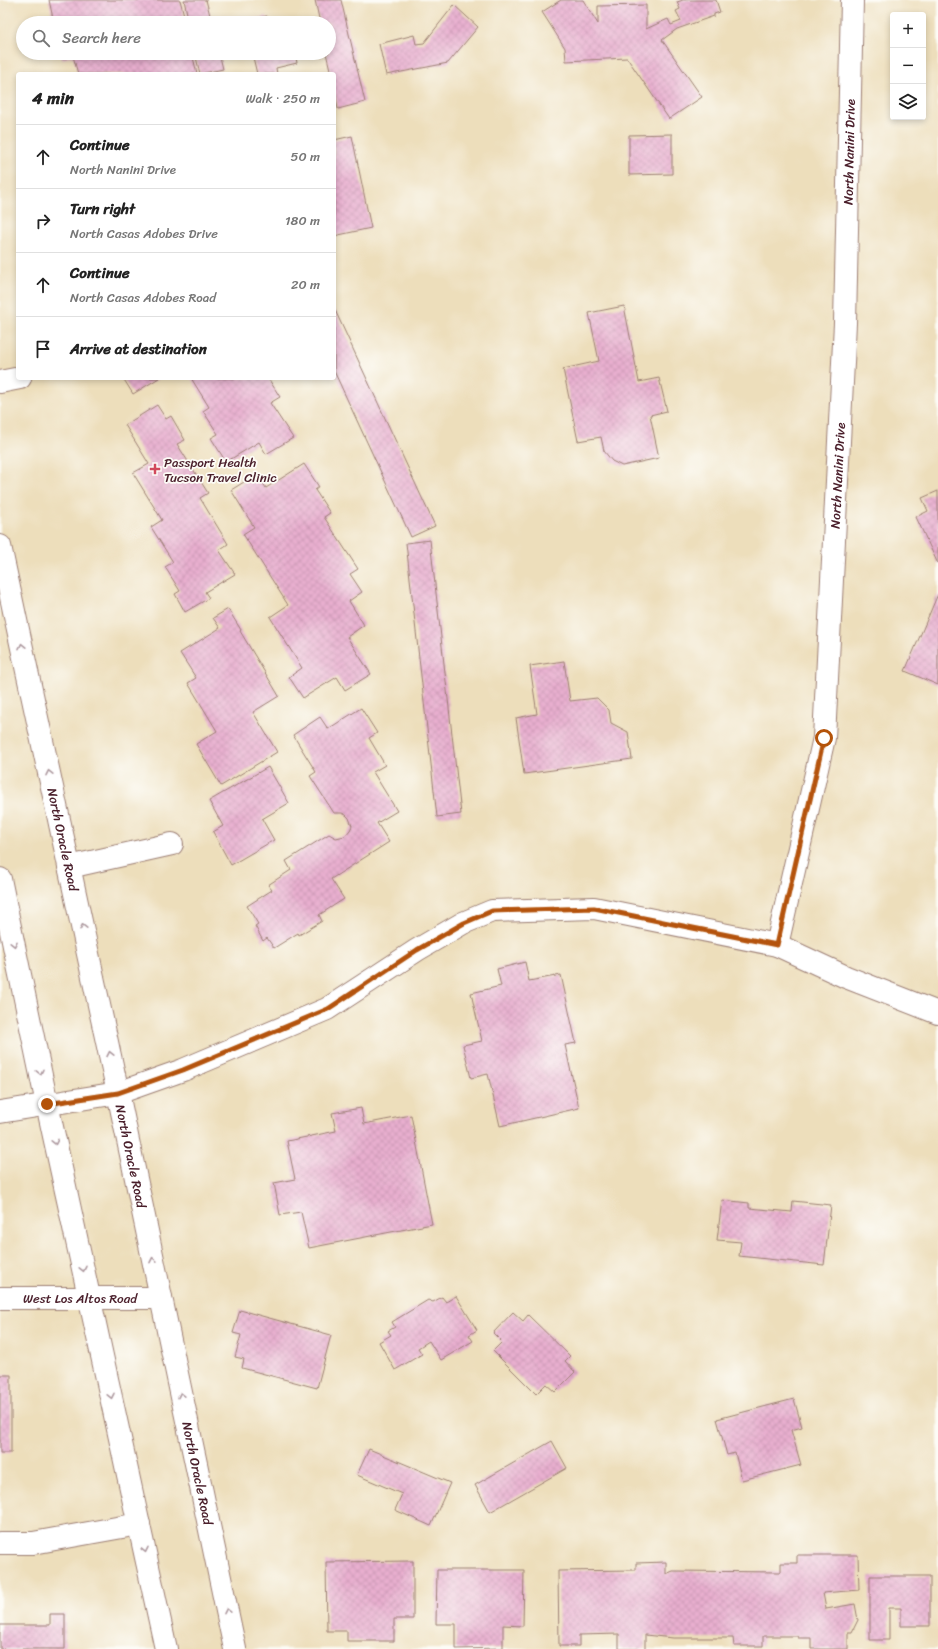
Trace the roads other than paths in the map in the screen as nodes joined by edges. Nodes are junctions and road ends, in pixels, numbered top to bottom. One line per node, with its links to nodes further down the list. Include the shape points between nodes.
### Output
1 (852, 0): 8 (main road, North Nanini Drive, via 845,323 824,738)
2 (16, 379): 3 (main road)
3 (0, 382)
4 (0, 546): 6 (main road, North Oracle Road, one-way to 4)
5 (172, 844): 6 (main road)
6 (69, 867): 10 (main road, North Oracle Road, one-way to 6)
7 (0, 880): 11 (main road, one-way to 11)
8 (777, 945): 9 (main road, via 846,977); 10 (main road, via 594,908 492,911 464,923 417,950 328,1009 183,1070)
9 (938, 1013)
10 (118, 1093): 11 (main road); 15 (main road, North Oracle Road, one-way to 10)
11 (47, 1104): 12 (main road); 14 (main road, one-way to 14)
12 (0, 1112)
13 (0, 1298): 14 (main road, West Los Altos Road)
14 (90, 1298): 15 (main road, West Los Altos Road); 16 (main road, one-way to 16)
15 (161, 1298): 19 (main road, North Oracle Road, one-way to 15)
16 (139, 1524): 17 (main road, via 33,1543); 18 (main road, one-way to 18)
17 (0, 1543)
18 (166, 1649)
19 (235, 1649)

